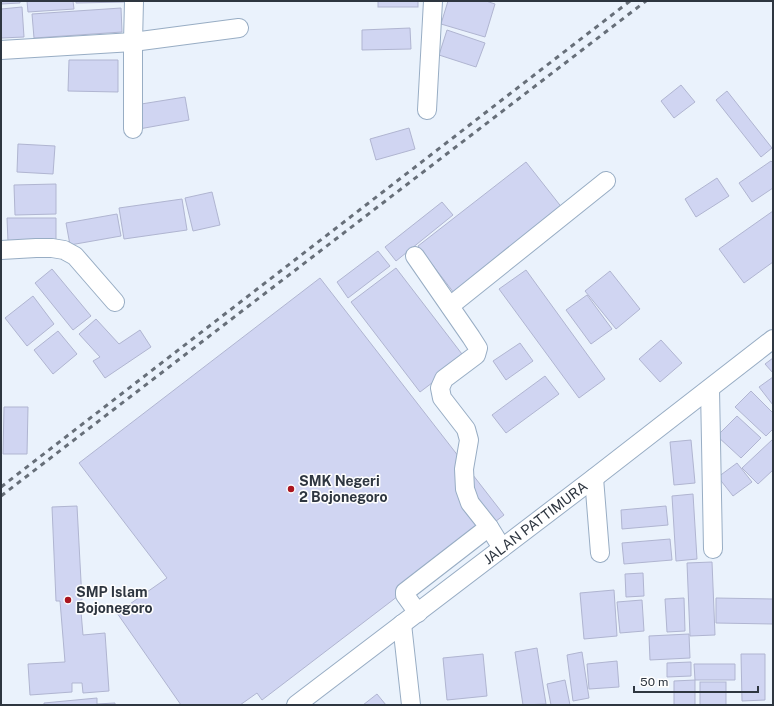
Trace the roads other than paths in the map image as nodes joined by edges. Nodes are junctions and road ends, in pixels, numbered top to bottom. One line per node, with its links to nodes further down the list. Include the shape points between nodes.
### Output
1 (134, 1): 4 (street)
2 (433, 1): 6 (street)
3 (239, 28): 4 (street)
4 (132, 42): 5 (street); 7 (street)
5 (1, 50)
6 (427, 110)
7 (133, 130)
8 (606, 181): 12 (street)
9 (1, 250): 11 (street, via 64,250 75,256)
10 (415, 256): 12 (street)
11 (115, 302)
12 (450, 306): 16 (street, via 478,348 476,355 444,379 440,388 442,398 466,428 469,440 464,468 465,489 470,503)
13 (773, 339): 14 (street, JALAN PATTIMURA)
14 (710, 389): 15 (street, JALAN PATTIMURA); 18 (street)
15 (594, 478): 17 (street, JALAN PATTIMURA); 19 (street)
16 (489, 527): 17 (street); 20 (street, via 405,592)
17 (502, 548): 20 (street, JALAN PATTIMURA)
18 (713, 549)
19 (600, 553)
20 (418, 612): 21 (street, JALAN PATTIMURA)
21 (402, 624): 22 (street, JALAN PATTIMURA); 23 (street)
22 (296, 705)
23 (412, 705)

